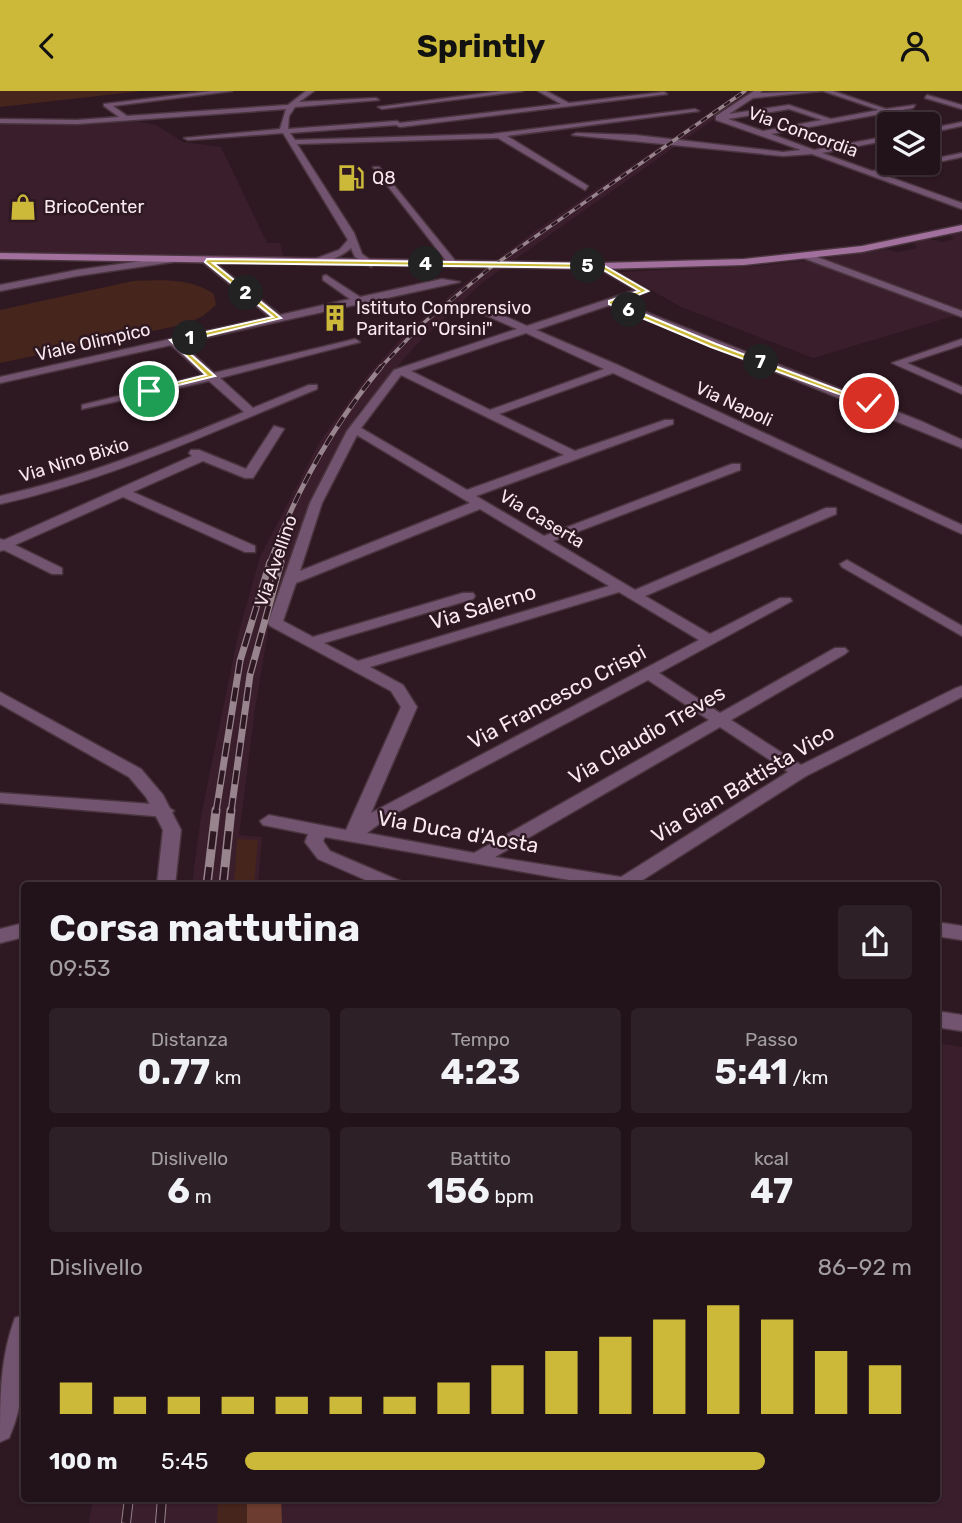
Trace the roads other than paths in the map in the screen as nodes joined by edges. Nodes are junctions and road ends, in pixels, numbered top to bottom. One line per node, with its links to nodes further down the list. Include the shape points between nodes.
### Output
1 (229, 91): 23 (street, via 106,105)
2 (311, 91): 15 (street)
3 (368, 91): 11 (street)
4 (520, 91): 17 (street)
5 (541, 91): 13 (street)
6 (819, 91): 9 (street)
7 (826, 91): 19 (street)
8 (662, 93): 12 (street); 13 (street)
9 (756, 93): 24 (street, Via Concordia)
10 (927, 97): 18 (street)
11 (376, 100): 15 (street); 17 (street)
12 (674, 100)
13 (569, 105): 20 (street); 25 (street)
14 (685, 105): 29 (street, via 695,111)
15 (291, 106): 21 (street); 32 (street)
16 (913, 106): 19 (street)
17 (382, 107): 30 (street)
18 (962, 107)
19 (887, 110): 27 (street)
20 (580, 111)
21 (195, 114): 23 (street); 28 (street)
22 (592, 117): 29 (street)
23 (125, 118): 26 (street)
24 (719, 118): 27 (street, via 789,107); 35 (street, Via Concordia)
25 (453, 119): 30 (street); 37 (street)
26 (0, 121)
27 (831, 121): 35 (street)
28 (204, 123)
29 (603, 123): 34 (street)
30 (399, 124): 32 (street); 38 (street)
31 (962, 124): 33 (street)
32 (284, 129): 39 (street); 41 (street)
33 (940, 129)
34 (529, 131): 36 (street); 42 (street, via 635,137 763,153)
35 (762, 133): 42 (street, Via Concordia)
36 (499, 135): 37 (street); 48 (street)
37 (482, 136): 38 (street)
38 (392, 137): 41 (street)
39 (188, 138)
40 (877, 140): 42 (street)
41 (292, 142): 53 (street, via 350,233)
42 (814, 152): 47 (street, Via Concordia)
43 (962, 155): 44 (street)
44 (940, 159)
45 (376, 169): 61 (street)
46 (877, 172): 47 (street)
47 (873, 173): 50 (street, Via Concordia)
48 (585, 188)
49 (952, 192): 50 (street)
50 (932, 195): 51 (street, Via Concordia)
51 (962, 206)
52 (962, 228): 55 (main road)
53 (351, 242): 56 (street); 60 (street, via 358,255)
54 (0, 255): 59 (main road)
55 (806, 256): 62 (main road); 69 (street)
56 (342, 258): 58 (main road, via 309,263); 60 (main road)
57 (170, 260): 58 (main road); 59 (street)
58 (207, 261): 70 (street)
59 (115, 264): 65 (street)
60 (371, 264): 61 (main road)
61 (454, 265): 62 (main road)
62 (601, 266): 67 (street, Via Avellino, via 644,291)
63 (326, 278): 66 (street)
64 (455, 282): 66 (street, Viale Olimpico)
65 (0, 288)
66 (357, 300): 70 (street, Viale Olimpico)
67 (611, 302): 71 (street, Via Avellino); 88 (street)
68 (489, 313): 71 (street, Via Napoli)
69 (962, 314)
70 (278, 318): 72 (street, Viale Olimpico)
71 (529, 330): 75 (street, Via Napoli); 76 (street, Via Avellino)
72 (173, 342): 77 (street); 78 (street, Viale Olimpico)
73 (355, 342): 77 (street)
74 (962, 342): 80 (street, via 897,363)
75 (616, 368): 83 (street); 98 (street, Via Napoli)
76 (402, 371): 83 (street); 86 (street, Via Avellino)
77 (211, 376): 81 (street); 82 (street)
78 (0, 380)
79 (313, 387): 82 (street, Via Nino Bixio)
80 (962, 391)
81 (86, 407)
82 (251, 412): 87 (street, Via Nino Bixio)
83 (492, 413): 90 (street)
84 (669, 422): 90 (street)
85 (278, 429): 89 (street, via 249,475)
86 (355, 429): 94 (street, Via Caserta); 104 (street, Via Avellino, via 316,503)
87 (176, 444): 89 (street); 95 (street, Via Nino Bixio, via 86,477)
88 (962, 444)
89 (203, 456): 93 (street)
90 (575, 456): 94 (street)
91 (736, 467): 99 (street)
92 (0, 485): 95 (street)
93 (123, 492): 100 (street); 101 (street)
94 (465, 495): 96 (street, Via Caserta)
95 (4, 499)
96 (480, 504): 99 (street, Via Caserta); 104 (street)
97 (831, 511): 105 (street, Via Salerno)
98 (962, 530)
99 (542, 541): 105 (street, Via Caserta)
100 (1, 545): 103 (street)
101 (250, 549)
102 (847, 564): 108 (street)
103 (57, 571)
104 (288, 581): 110 (street, Via Avellino, via 275,623)
105 (626, 592): 109 (street, Via Caserta); 112 (street, Via Salerno)
106 (468, 596): 110 (street)
107 (785, 601): 109 (street, Via Francesco Crispi)
108 (962, 632)
109 (709, 640): 113 (street, Via Francesco Crispi)
110 (312, 642): 112 (street, Via Avellino)
111 (840, 652): 116 (street, Via Claudio Treves)
112 (358, 666): 122 (street, Via Avellino, via 397,688 409,707)
113 (648, 673): 116 (street); 122 (street, Via Francesco Crispi, via 381,814)
114 (962, 691): 117 (street, Via Gian Battista Vico)
115 (0, 697): 119 (street, via 135,773)
116 (720, 719): 117 (street); 123 (street, Via Claudio Treves)
117 (800, 772): 127 (street, Via Gian Battista Vico)
118 (0, 797): 119 (street)
119 (164, 811): 124 (street, via 172,830)
120 (269, 821): 121 (street, Via Duca d'Aosta)
121 (318, 831): 122 (street, Via Duca d'Aosta); 125 (street, via 314,842 324,855)
122 (352, 835): 123 (street, Via Duca d'Aosta)
123 (476, 860): 126 (street, Via Duca d'Aosta)
124 (167, 882)
125 (386, 882)
126 (619, 882)
127 (635, 882)
128 (940, 930): 130 (street)
129 (21, 931): 131 (street)
130 (962, 933)
131 (0, 936)
132 (940, 1020): 133 (street)
133 (962, 1023)
134 (21, 1334): 135 (street)
135 (0, 1429)

